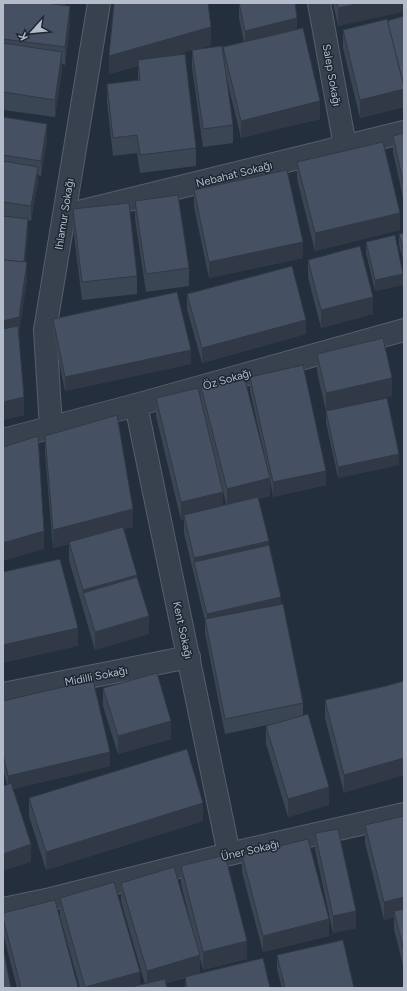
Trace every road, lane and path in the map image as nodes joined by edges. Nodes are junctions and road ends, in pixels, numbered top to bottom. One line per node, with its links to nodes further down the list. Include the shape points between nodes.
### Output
1 (99, 3): 5 (street, Ihlamur Sokağı)
2 (319, 3): 4 (street, Salep Sokağı)
3 (404, 132): 4 (street, Nebahat Sokağı)
4 (344, 146): 5 (street, Nebahat Sokağı)
5 (64, 216): 8 (street, Ihlamur Sokağı, via 45,330)
6 (404, 330): 7 (street, Öz Sokağı)
7 (136, 405): 8 (street, Öz Sokağı); 10 (street, Kent Sokağı)
8 (51, 427): 9 (street, Öz Sokağı)
9 (3, 440)
10 (189, 657): 11 (street, Midilli Sokağı); 13 (street, Kent Sokağı)
11 (3, 694)
12 (404, 814): 13 (street, Üner Sokağı)
13 (229, 854): 14 (street, Üner Sokağı)
14 (3, 909)

